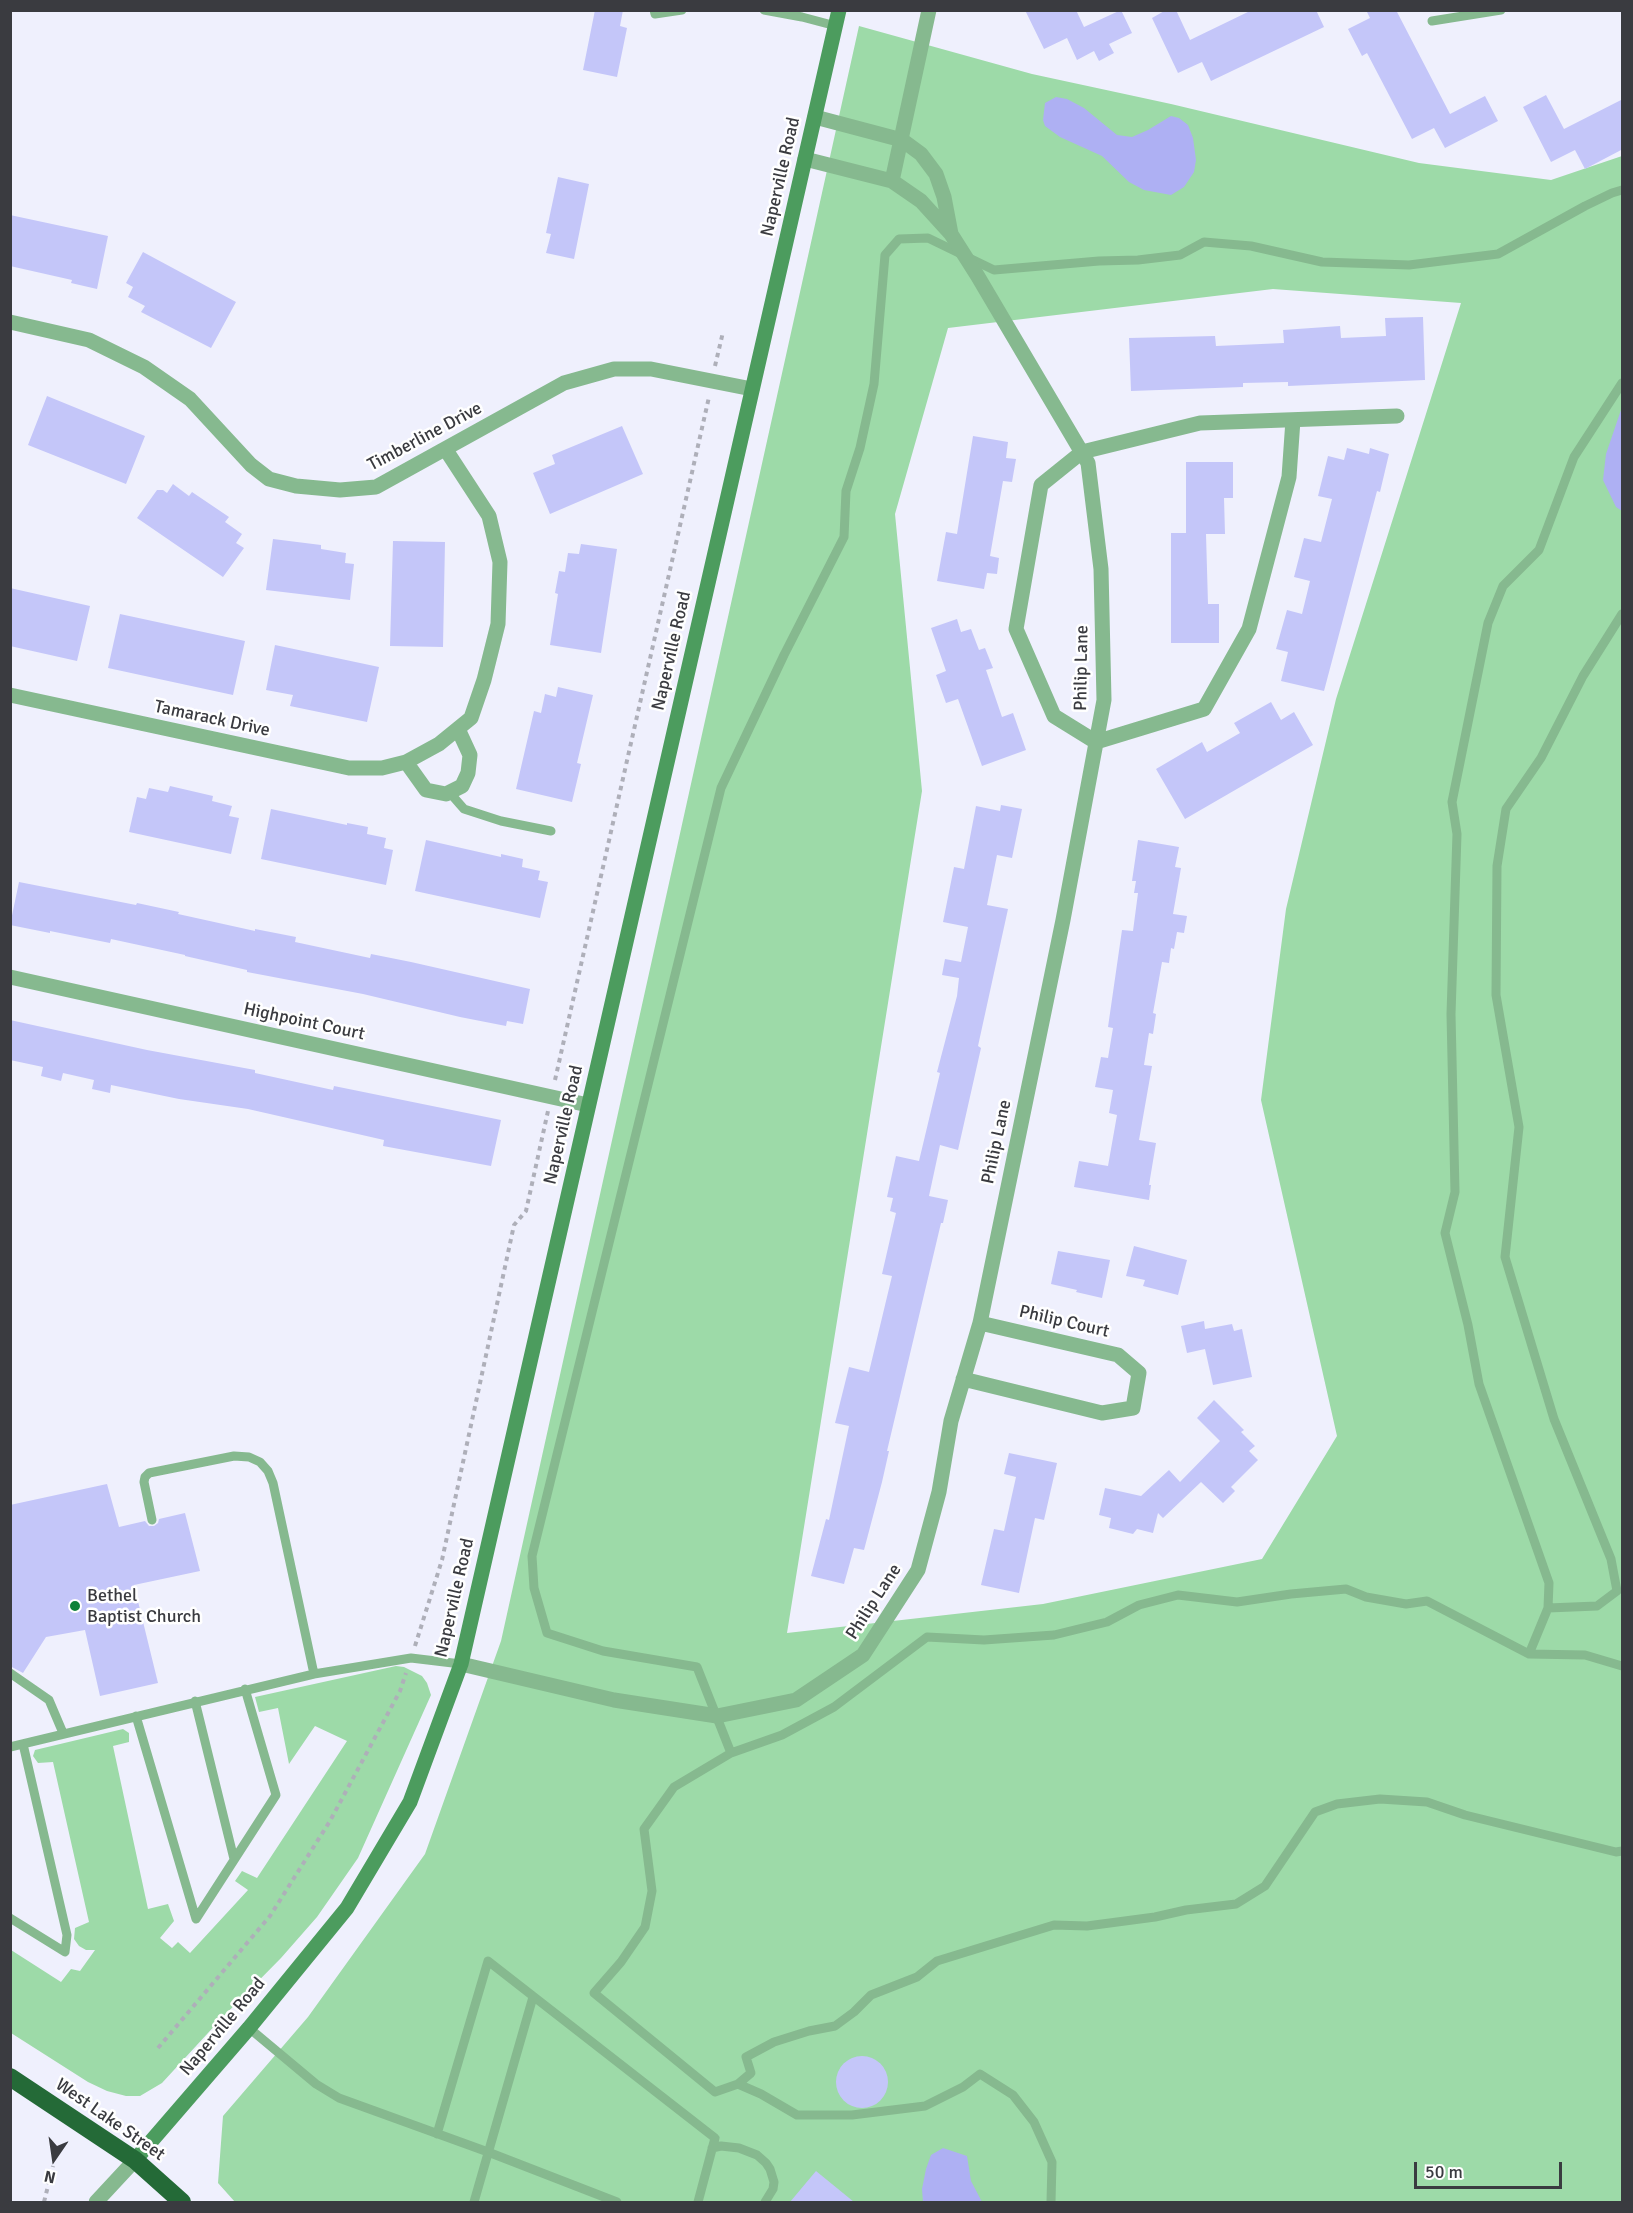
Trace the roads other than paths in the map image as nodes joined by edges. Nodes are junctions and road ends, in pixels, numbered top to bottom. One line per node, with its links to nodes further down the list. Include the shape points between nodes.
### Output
1 (654, 10): 2 (lane, via 655,14)
2 (682, 10)
3 (764, 10): 6 (lane)
4 (929, 10): 9 (street)
5 (1501, 10): 7 (lane)
6 (838, 18): 8 (street, Naperville Road)
7 (1432, 21)
8 (815, 117): 9 (street, Philip Lane); 10 (street, Naperville Road)
9 (902, 140): 11 (street); 13 (street, Philip Lane, via 921,153 936,174)
10 (806, 159): 11 (street, Philip Lane); 17 (street, Naperville Road)
11 (892, 182): 13 (street, Philip Lane, via 921,201)
12 (1623, 190): 14 (lane, via 1612,192 1498,254 1409,265 1322,262 1251,246 1204,242 1180,255 994,270)
13 (951, 234): 14 (street, Philip Lane)
14 (965, 256): 21 (street, Philip Lane); 43 (lane, via 928,238 899,239 885,255 874,384 846,491 844,537 721,788 532,1557 534,1588 547,1633 603,1651 697,1667)
15 (10, 322): 20 (street, Timberline Drive, via 89,340 144,367 190,399 269,479 340,490 376,487)
16 (1623, 383): 34 (lane, via 1574,458 1539,550 1503,586 1488,623 1452,802 1457,834 1451,1014 1455,1192 1445,1233 1479,1384 1549,1583)
17 (752, 389): 20 (street, Timberline Drive, via 651,369 614,369 564,383); 30 (street, Naperville Road)
18 (1398, 416): 19 (street)
19 (1293, 420): 21 (street, via 1200,423); 25 (street, via 1289,477 1249,629 1204,710)
20 (446, 450): 24 (street, Tamarack Drive, via 489,516 500,562 498,624 484,680 471,718)
21 (1082, 452): 25 (street, Philip Lane, via 1088,463 1101,569 1104,700); 25 (street, via 1041,485 1016,629 1054,716)
22 (1623, 614): 34 (lane, via 1583,676 1541,758 1506,809 1497,866 1496,995 1519,1127 1505,1257 1554,1419 1611,1558 1617,1591 1597,1606)
23 (10, 695): 26 (street, Tamarack Drive, via 349,768 382,768)
24 (458, 729): 26 (street, Tamarack Drive); 27 (street, via 470,755 468,772 462,786)
25 (1096, 742): 31 (street, Philip Lane)
26 (406, 762): 27 (street, via 426,790)
27 (450, 793): 28 (lane, via 464,809)
28 (551, 831)
29 (10, 977): 30 (street, Highpoint Court)
30 (588, 1105): 36 (street, Naperville Road)
31 (980, 1323): 32 (street, Philip Lane); 32 (street, Philip Court, via 1118,1355 1139,1373 1133,1408 1102,1413)
32 (963, 1378): 43 (street, Philip Lane, via 918,1570 863,1655 795,1700)
33 (152, 1520): 39 (lane, via 144,1482 149,1473 234,1456 260,1462 273,1483)
34 (1548, 1608): 35 (lane)
35 (1529, 1654): 37 (lane, via 1585,1655); 47 (lane, via 1427,1601 1406,1604 1346,1589 1237,1602 1178,1595 1139,1605 1107,1622 1054,1635 984,1640 927,1637 834,1707 782,1735)
36 (461, 1664): 39 (lane, via 411,1658); 43 (street, Philip Lane, via 614,1700); 52 (street, Naperville Road, via 410,1802 347,1908)
37 (1623, 1666)
38 (10, 1672): 44 (lane, via 49,1700)
39 (314, 1674): 40 (lane)
40 (245, 1689): 41 (lane); 49 (lane, via 276,1795)
41 (195, 1701): 42 (lane); 49 (lane)
42 (136, 1716): 44 (lane); 49 (lane, via 195,1919)
43 (717, 1716): 47 (lane)
44 (63, 1733): 45 (lane)
45 (23, 1744): 46 (lane); 50 (lane, via 67,1935 65,1952)
46 (10, 1747)
47 (731, 1753): 54 (lane, via 674,1787 644,1829 652,1891 645,1927 594,1993 715,2092)
48 (1623, 1851): 54 (lane, via 1465,1815 1427,1802 1380,1799 1337,1804 1315,1812 1264,1886 1236,1904 1087,1926 1054,1925 937,1961 917,1977 871,1995 835,2026 774,2042 746,2057 751,2073)
49 (234, 1859)
50 (10, 1918)
51 (533, 1997): 55 (lane, via 488,1961); 56 (lane, via 715,2138); 57 (lane)
52 (249, 2028): 55 (lane, via 316,2084 339,2098); 58 (street, Naperville Road)
53 (10, 2077): 58 (highway, West Lake Street)
54 (738, 2084): 65 (lane, via 797,2115 852,2115 925,2106 980,2074 1013,2095 1034,2121 1052,2162)
55 (437, 2134): 57 (lane)
56 (712, 2148): 63 (lane); 64 (lane, via 739,2148 766,2163 774,2182)
57 (488, 2152): 61 (lane); 62 (lane)
58 (135, 2160): 59 (street); 60 (highway, West Lake Street)
59 (96, 2202)
60 (182, 2202)
61 (474, 2202)
62 (617, 2202)
63 (698, 2202)
64 (765, 2202)
65 (1051, 2202)

